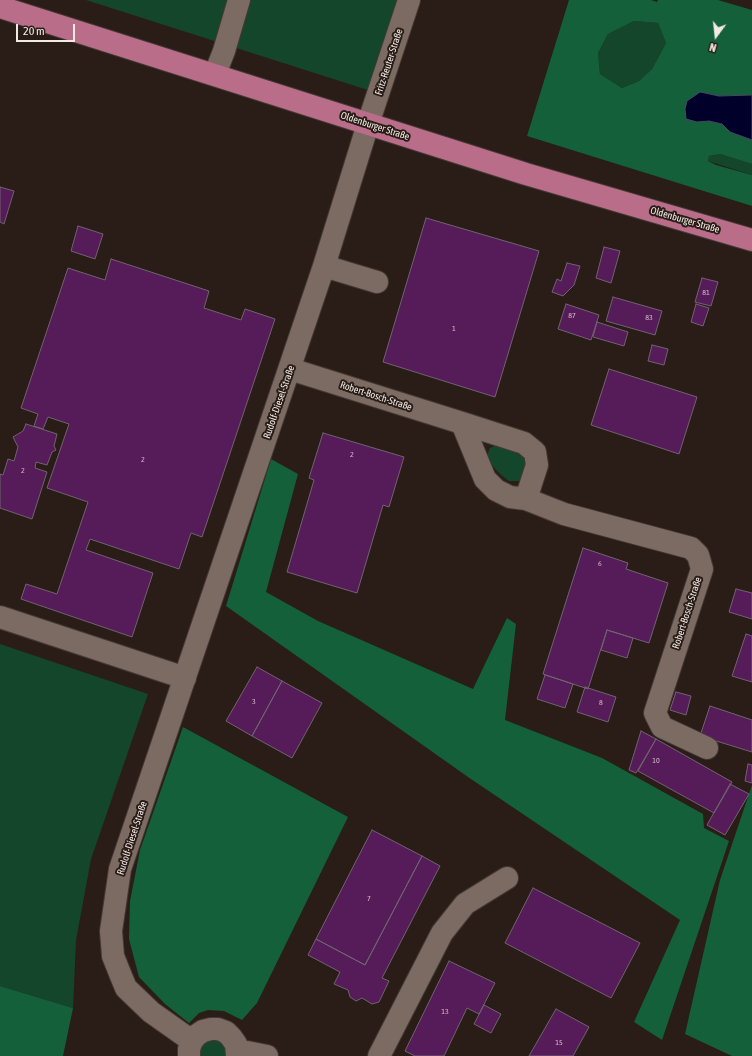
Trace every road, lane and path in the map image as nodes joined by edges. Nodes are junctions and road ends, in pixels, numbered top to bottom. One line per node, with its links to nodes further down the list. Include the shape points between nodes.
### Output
1 (239, 0): 4 (street)
2 (409, 0): 5 (street, Fritz-Reuter-Straße)
3 (0, 7): 4 (main road, Oldenburger Straße)
4 (215, 74): 5 (main road, Oldenburger Straße)
5 (368, 124): 6 (main road, Oldenburger Straße, via 526,174); 7 (street, Rudolf-Diesel-Straße)
6 (752, 240)
7 (324, 266): 8 (street); 9 (street, Rudolf-Diesel-Straße)
8 (377, 282)
9 (290, 369): 10 (street, Robert-Bosch-Straße); 13 (street, Rudolf-Diesel-Straße)
10 (462, 423): 11 (street, Robert-Bosch-Straße, via 485,479 496,490); 11 (street, Robert-Bosch-Straße, via 524,442 535,452 536,466)
11 (526, 499): 14 (street, Robert-Bosch-Straße, via 564,514 690,548 698,555 702,569 655,713 662,727)
12 (0, 617): 13 (street)
13 (185, 678): 16 (street, Rudolf-Diesel-Straße, via 120,869 111,930 113,956 126,988)
14 (707, 748)
15 (507, 878): 19 (street, via 465,904 442,933)
16 (191, 1049): 17 (street, Rudolf-Diesel-Straße, via 196,1035 203,1031 218,1029 232,1037)
17 (237, 1054): 18 (street, Rudolf-Diesel-Straße, via 247,1052)
18 (266, 1056)
19 (379, 1056)

